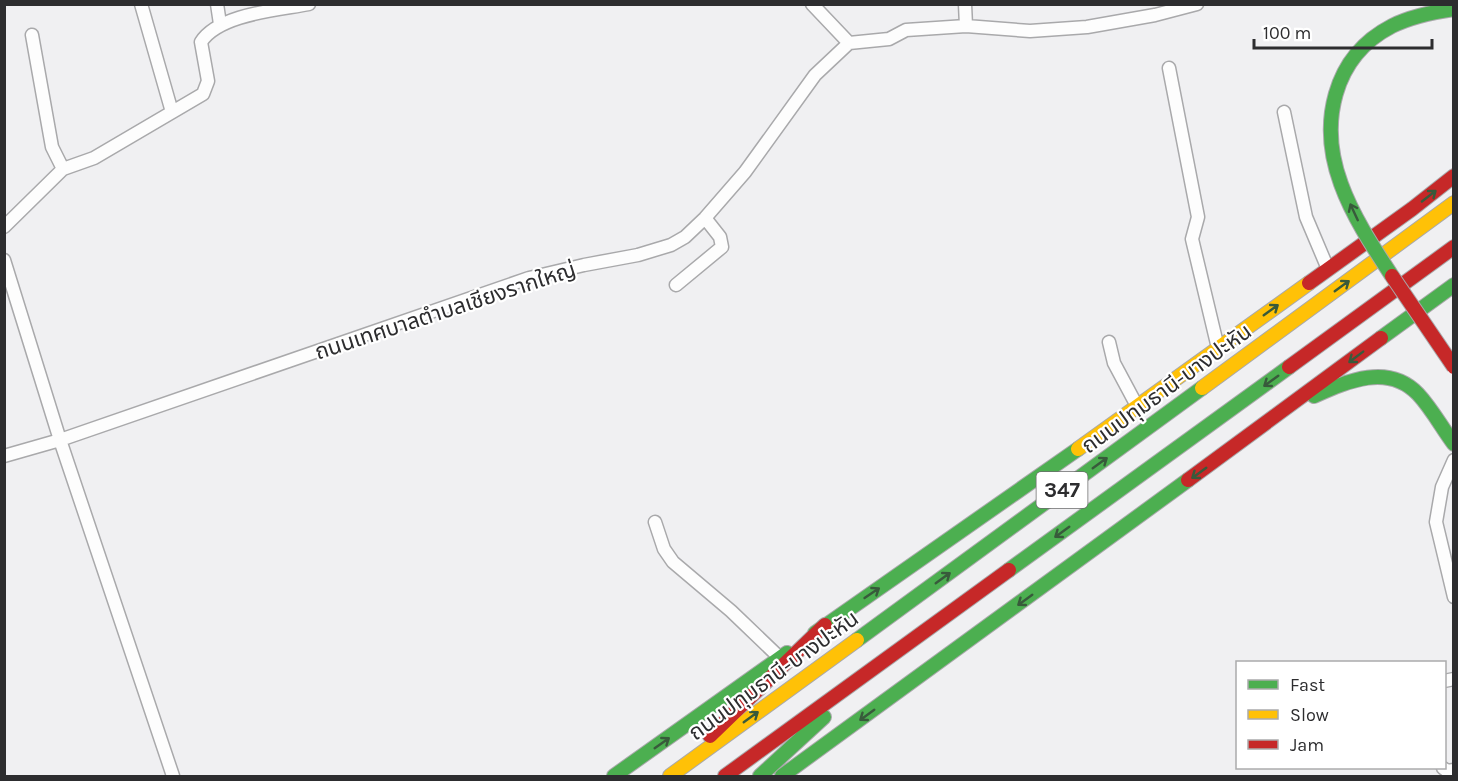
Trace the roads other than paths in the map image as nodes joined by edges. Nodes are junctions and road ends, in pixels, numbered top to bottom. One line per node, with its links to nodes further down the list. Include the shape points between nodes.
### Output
1 (141, 4): 13 (street)
2 (217, 4): 8 (street)
3 (812, 4): 11 (street)
4 (965, 4): 9 (street)
5 (1197, 4): 9 (street, via 1087,27 1030,31)
6 (302, 5): 8 (street)
7 (1454, 9): 27 (main road, one-way to 7, bridge, via 1358,221 1341,185 1331,111 1340,80 1355,55 1378,32 1405,19)
8 (220, 24): 13 (street, via 201,42 208,81 203,94)
9 (966, 26): 11 (street, via 906,30 889,39)
10 (32, 34): 15 (street, via 52,147)
11 (849, 43): 18 (street, ถนนเทศบาลตำบลเชียงรากใหญ่, via 815,75 745,172)
12 (1169, 68): 26 (street, via 1198,217 1192,239)
13 (172, 112): 15 (street, via 94,158)
14 (1284, 112): 22 (street, via 1306,217)
15 (63, 169): 19 (street)
16 (1454, 176): 22 (main road, 347, one-way to 16)
17 (1454, 203): 41 (main road, ถนนปทุมธานี-บางปะหัน / 347, one-way to 17)
18 (705, 218): 23 (street, via 720,237 722,247); 30 (street, ถนนเทศบาลตำบลเชียงรากใหญ่, via 671,245 529,278)
19 (4, 227)
20 (1454, 247): 38 (main road, 347, one-way to 38)
21 (4, 260): 30 (street)
22 (1328, 269): 26 (main road, 347, one-way to 22)
23 (676, 285)
24 (1454, 285): 29 (main road, one-way to 29)
25 (1109, 342): 28 (street, via 1114,363)
26 (1218, 348): 28 (main road, 347)
27 (1454, 367)
28 (1137, 406): 36 (main road, 347, one-way to 28)
29 (1274, 418): 31 (main road, via 1347,382 1375,376 1401,380 1418,394); 44 (main road, one-way to 44)
30 (60, 440): 32 (street, ถนนเทศบาลตำบลเชียงรากใหญ่); 39 (street)
31 (1454, 444)
32 (4, 456)
33 (1454, 460): 35 (street, via 1442,487 1436,522)
34 (655, 522): 37 (street, via 673,562)
35 (1454, 597)
36 (825, 625): 37 (main road, 347); 41 (main road)
37 (780, 658): 40 (main road, 347, one-way to 37)
38 (880, 664): 42 (main road, 347); 43 (main road)
39 (173, 777)
40 (614, 777)
41 (669, 777)
42 (725, 777)
43 (760, 777)
44 (782, 777)

